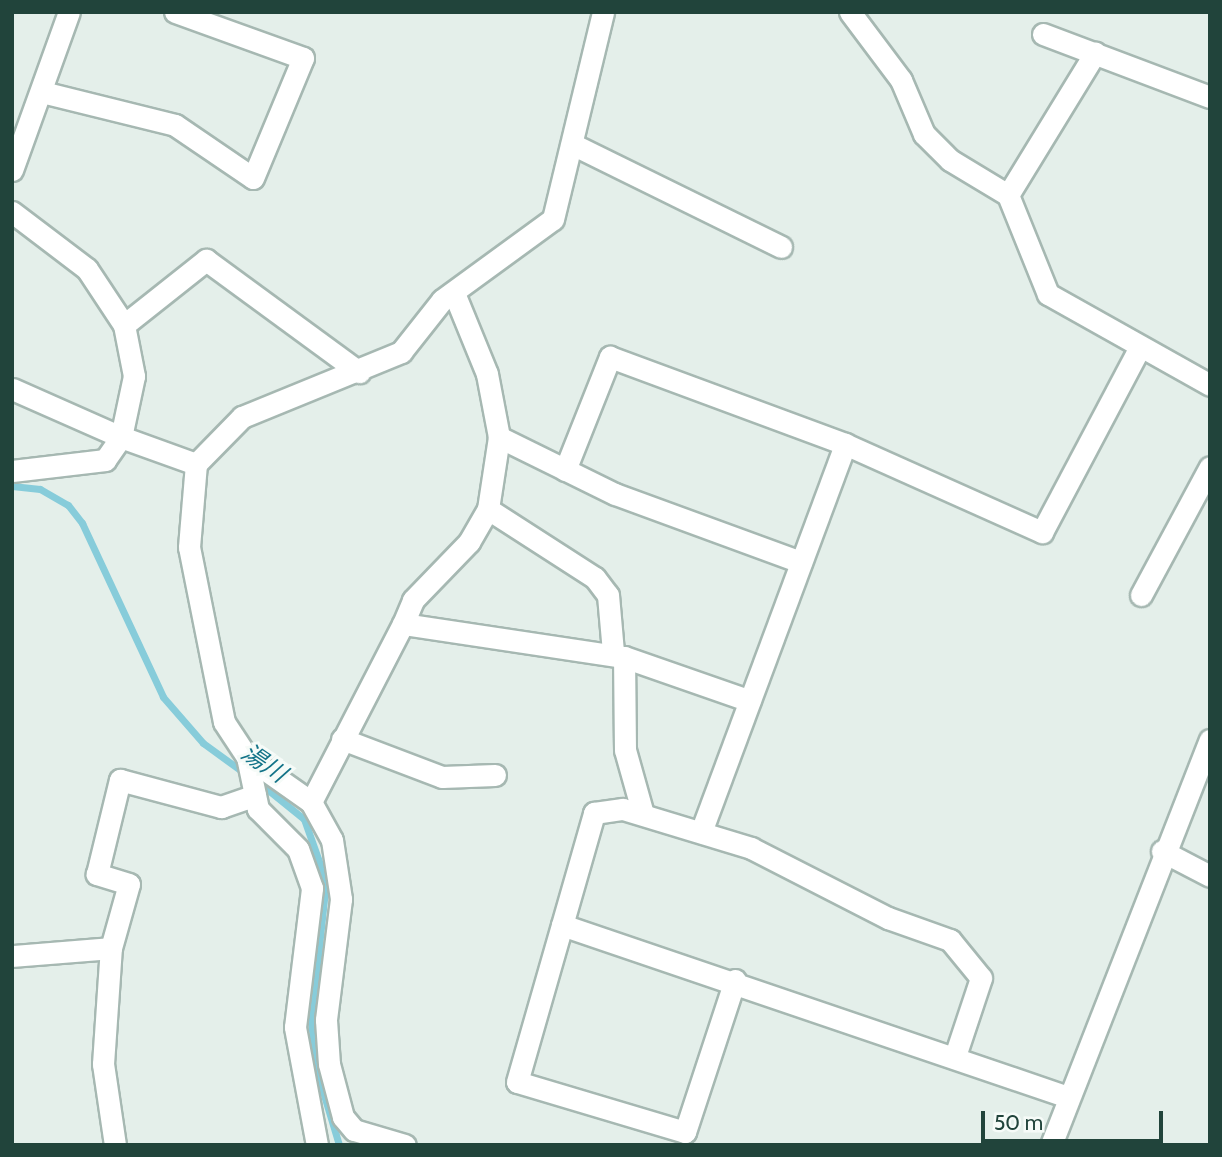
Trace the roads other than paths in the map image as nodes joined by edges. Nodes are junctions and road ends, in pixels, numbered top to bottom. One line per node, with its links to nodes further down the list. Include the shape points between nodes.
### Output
1 (69, 12): 7 (street)
2 (175, 12): 7 (street, via 303,58 253,178 175,125)
3 (603, 12): 9 (street)
4 (850, 12): 11 (street, via 901,80 924,134 950,160)
5 (1043, 34): 6 (street)
6 (1095, 53): 8 (street); 11 (street)
7 (42, 92): 10 (street)
8 (1210, 97)
9 (572, 144): 13 (street); 14 (street, via 553,219)
10 (12, 170)
11 (1008, 195): 16 (street, via 1048,294)
12 (12, 212): 15 (street, via 87,270)
13 (781, 247)
14 (454, 293): 17 (street, via 401,352); 21 (street, via 487,374)
15 (124, 325): 17 (street, via 206,260); 20 (street, via 134,376)
16 (1139, 349): 18 (street); 22 (street, via 1042,532)
17 (359, 372): 23 (street, via 242,417)
18 (1210, 385)
19 (12, 389): 20 (street)
20 (121, 437): 23 (street); 26 (street, via 105,460)
21 (499, 437): 25 (street); 27 (street)
22 (845, 444): 25 (street, via 610,357); 28 (street)
23 (196, 464): 35 (street, via 189,547 224,722)
24 (1210, 467): 29 (street)
25 (565, 470): 28 (street)
26 (12, 471)
27 (488, 509): 30 (street, via 469,542 413,600); 31 (street, via 595,578 608,595)
28 (801, 562): 32 (street)
29 (1141, 595)
30 (403, 624): 31 (street); 33 (street)
31 (619, 654): 32 (street); 39 (street, via 625,750)
32 (750, 701): 40 (street)
33 (342, 738): 36 (street, via 442,778); 38 (street)
34 (1210, 740): 41 (street)
35 (247, 757): 37 (street); 38 (street)
36 (495, 775)
37 (255, 795): 44 (street, via 221,807 120,780 96,874 129,884); 52 (street, via 258,809 298,849 312,888 295,1027)
38 (311, 802): 50 (street, via 331,839 341,899 326,1020 330,1064 343,1117)
39 (643, 814): 40 (street); 43 (street, via 594,813)
40 (702, 832): 47 (street, via 751,848 888,918 950,940 981,978)
41 (1162, 851): 42 (street); 48 (street)
42 (1210, 876)
43 (562, 925): 46 (street); 49 (street, via 517,1082)
44 (111, 948): 45 (street); 51 (street, via 103,1064)
45 (12, 957)
46 (735, 980): 47 (street); 49 (street)
47 (955, 1056): 48 (street)
48 (1068, 1097): 54 (street)
49 (690, 1138)
50 (370, 1142): 53 (street)
51 (115, 1145)
52 (317, 1145)
53 (405, 1145)
54 (1051, 1145)

